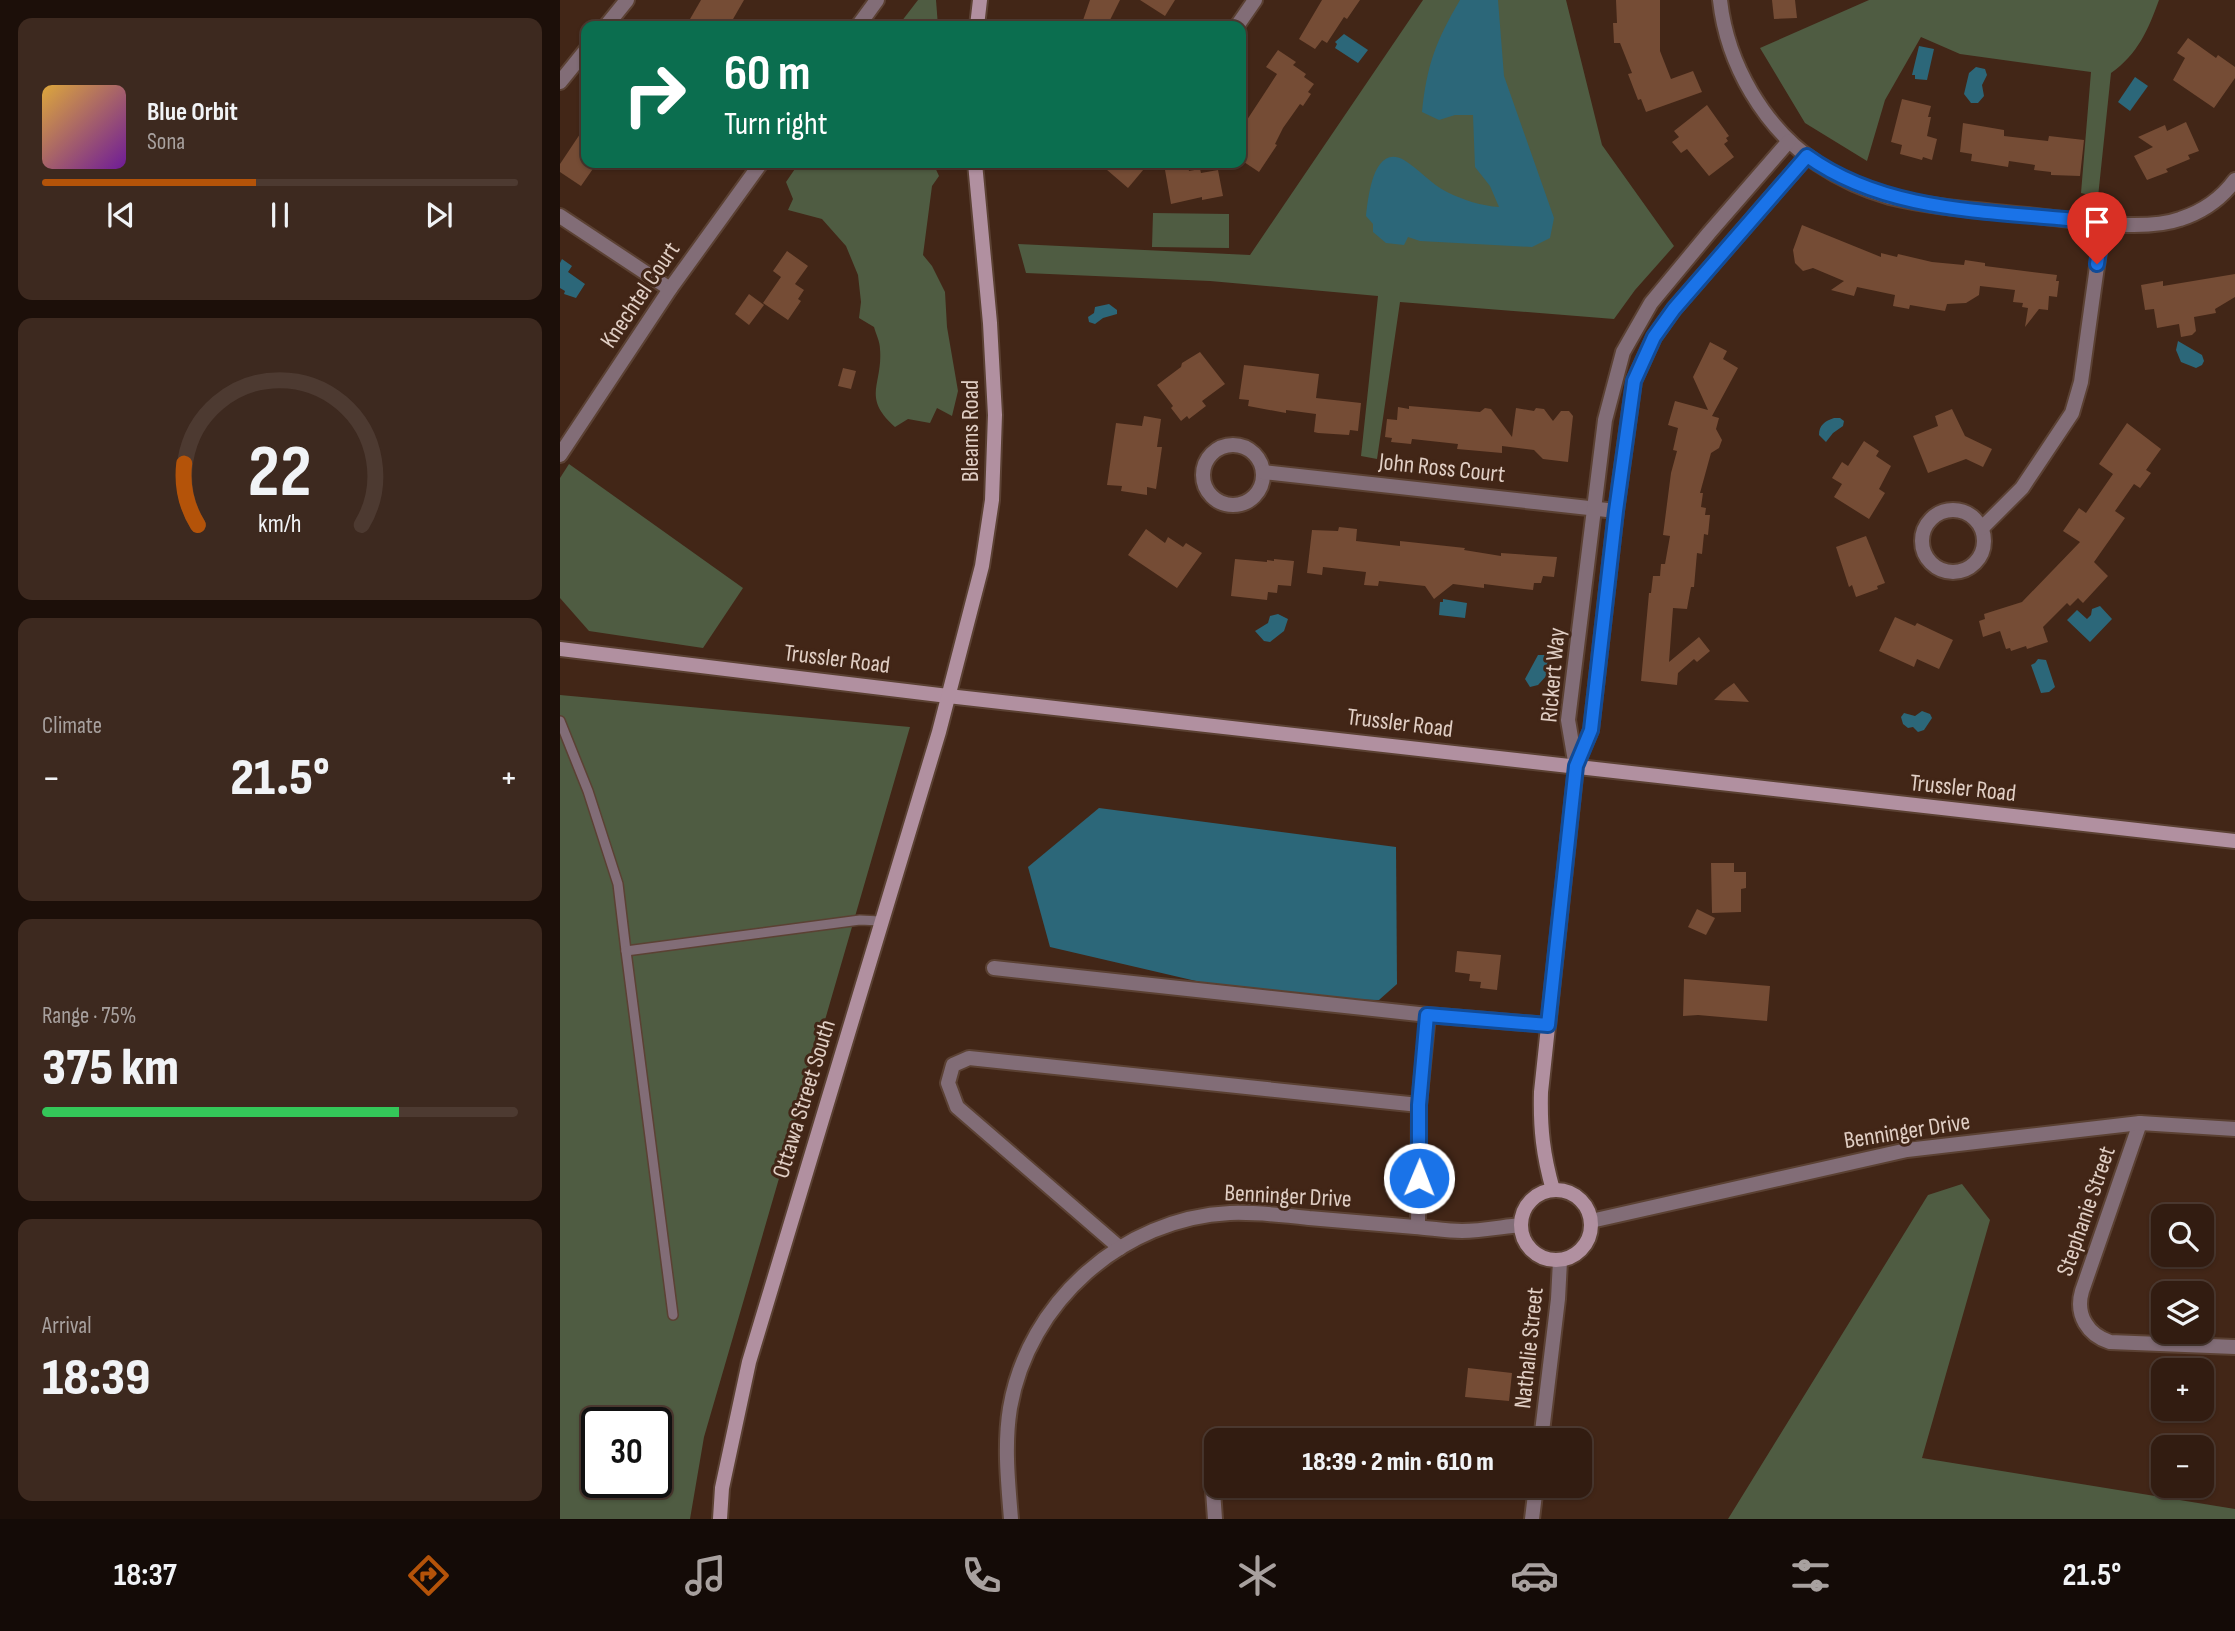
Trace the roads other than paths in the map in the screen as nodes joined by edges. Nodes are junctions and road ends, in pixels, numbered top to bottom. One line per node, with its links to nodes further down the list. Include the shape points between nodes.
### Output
1 (627, 0): 6 (street)
2 (877, 0): 7 (street)
3 (980, 0): 8 (main road)
4 (1255, 0): 9 (street)
5 (1720, 0): 12 (street, via 1729,42 1744,78)
6 (610, 21)
7 (862, 21)
8 (978, 21)
9 (1240, 21)
10 (581, 56): 11 (street)
11 (560, 82)
12 (1789, 141): 13 (street); 22 (street, Rickert Way, via 1651,303 1623,352 1605,420)
13 (1807, 156): 18 (street, via 1843,179 1887,196); 23 (street, Rickert Way, via 1654,337 1634,381)
14 (757, 168): 19 (street, Knechtel Court)
15 (975, 168): 26 (main road, Bleams Road, via 992,359 994,466 982,566)
16 (2235, 180): 18 (street, via 2214,202 2179,220)
17 (560, 216): 19 (street)
18 (2103, 223): 24 (street, via 2081,382 2072,413 2022,488)
19 (670, 289): 20 (street, Knechtel Court)
20 (560, 455)
21 (1263, 472): 21 (street, via 1255,454 1228,445 1207,458 1202,474 1213,499 1231,506 1255,496); 22 (street, John Ross Court)
22 (1594, 507): 23 (street, John Ross Court); 28 (street, Rickert Way, via 1568,720)
23 (1616, 511): 28 (street, Rickert Way, via 1591,730)
24 (1982, 528): 24 (street, via 1967,513 1946,510 1928,522 1924,553 1946,572 1965,570 1974,565 1984,548)
25 (560, 649): 26 (main road, Trussler Road)
26 (948, 696): 28 (main road, Trussler Road); 30 (main road, Ottawa Street South)
27 (560, 721): 31 (lane, via 618,884)
28 (1576, 766): 29 (main road, Trussler Road); 34 (main road)
29 (2235, 841)
30 (880, 921): 31 (lane); 49 (main road, Ottawa Street South, via 749,1362 722,1488)
31 (626, 951): 44 (lane)
32 (994, 968): 33 (street)
33 (1427, 1015): 34 (street); 35 (street)
34 (1548, 1025): 38 (main road, via 1540,1124)
35 (1419, 1105): 41 (street); 42 (street, via 969,1058 953,1065 948,1083 957,1107)
36 (2140, 1123): 37 (street, Benninger Drive); 39 (street, Benninger Drive, via 1907,1150); 45 (street, Stephanie Street, via 2082,1291 2082,1317 2093,1333 2110,1342)
37 (2235, 1129)
38 (1553, 1189): 39 (main road, via 1579,1198); 40 (main road, via 1529,1201)
39 (1591, 1221): 43 (main road, via 1582,1248)
40 (1520, 1225): 41 (street, Benninger Drive, via 1463,1231); 43 (main road, via 1531,1251)
41 (1418, 1227): 42 (street, Benninger Drive, via 1229,1213 1167,1226)
42 (1120, 1248): 50 (street, Benninger Drive, via 1064,1295 1040,1328 1022,1366 1006,1447)
43 (1560, 1261): 46 (street, Nathalie Street)
44 (673, 1315)
45 (2235, 1347)
46 (1542, 1428)
47 (1214, 1498): 51 (street)
48 (1535, 1498): 52 (street)
49 (720, 1519)
50 (1012, 1519)
51 (1215, 1519)
52 (1532, 1519)

